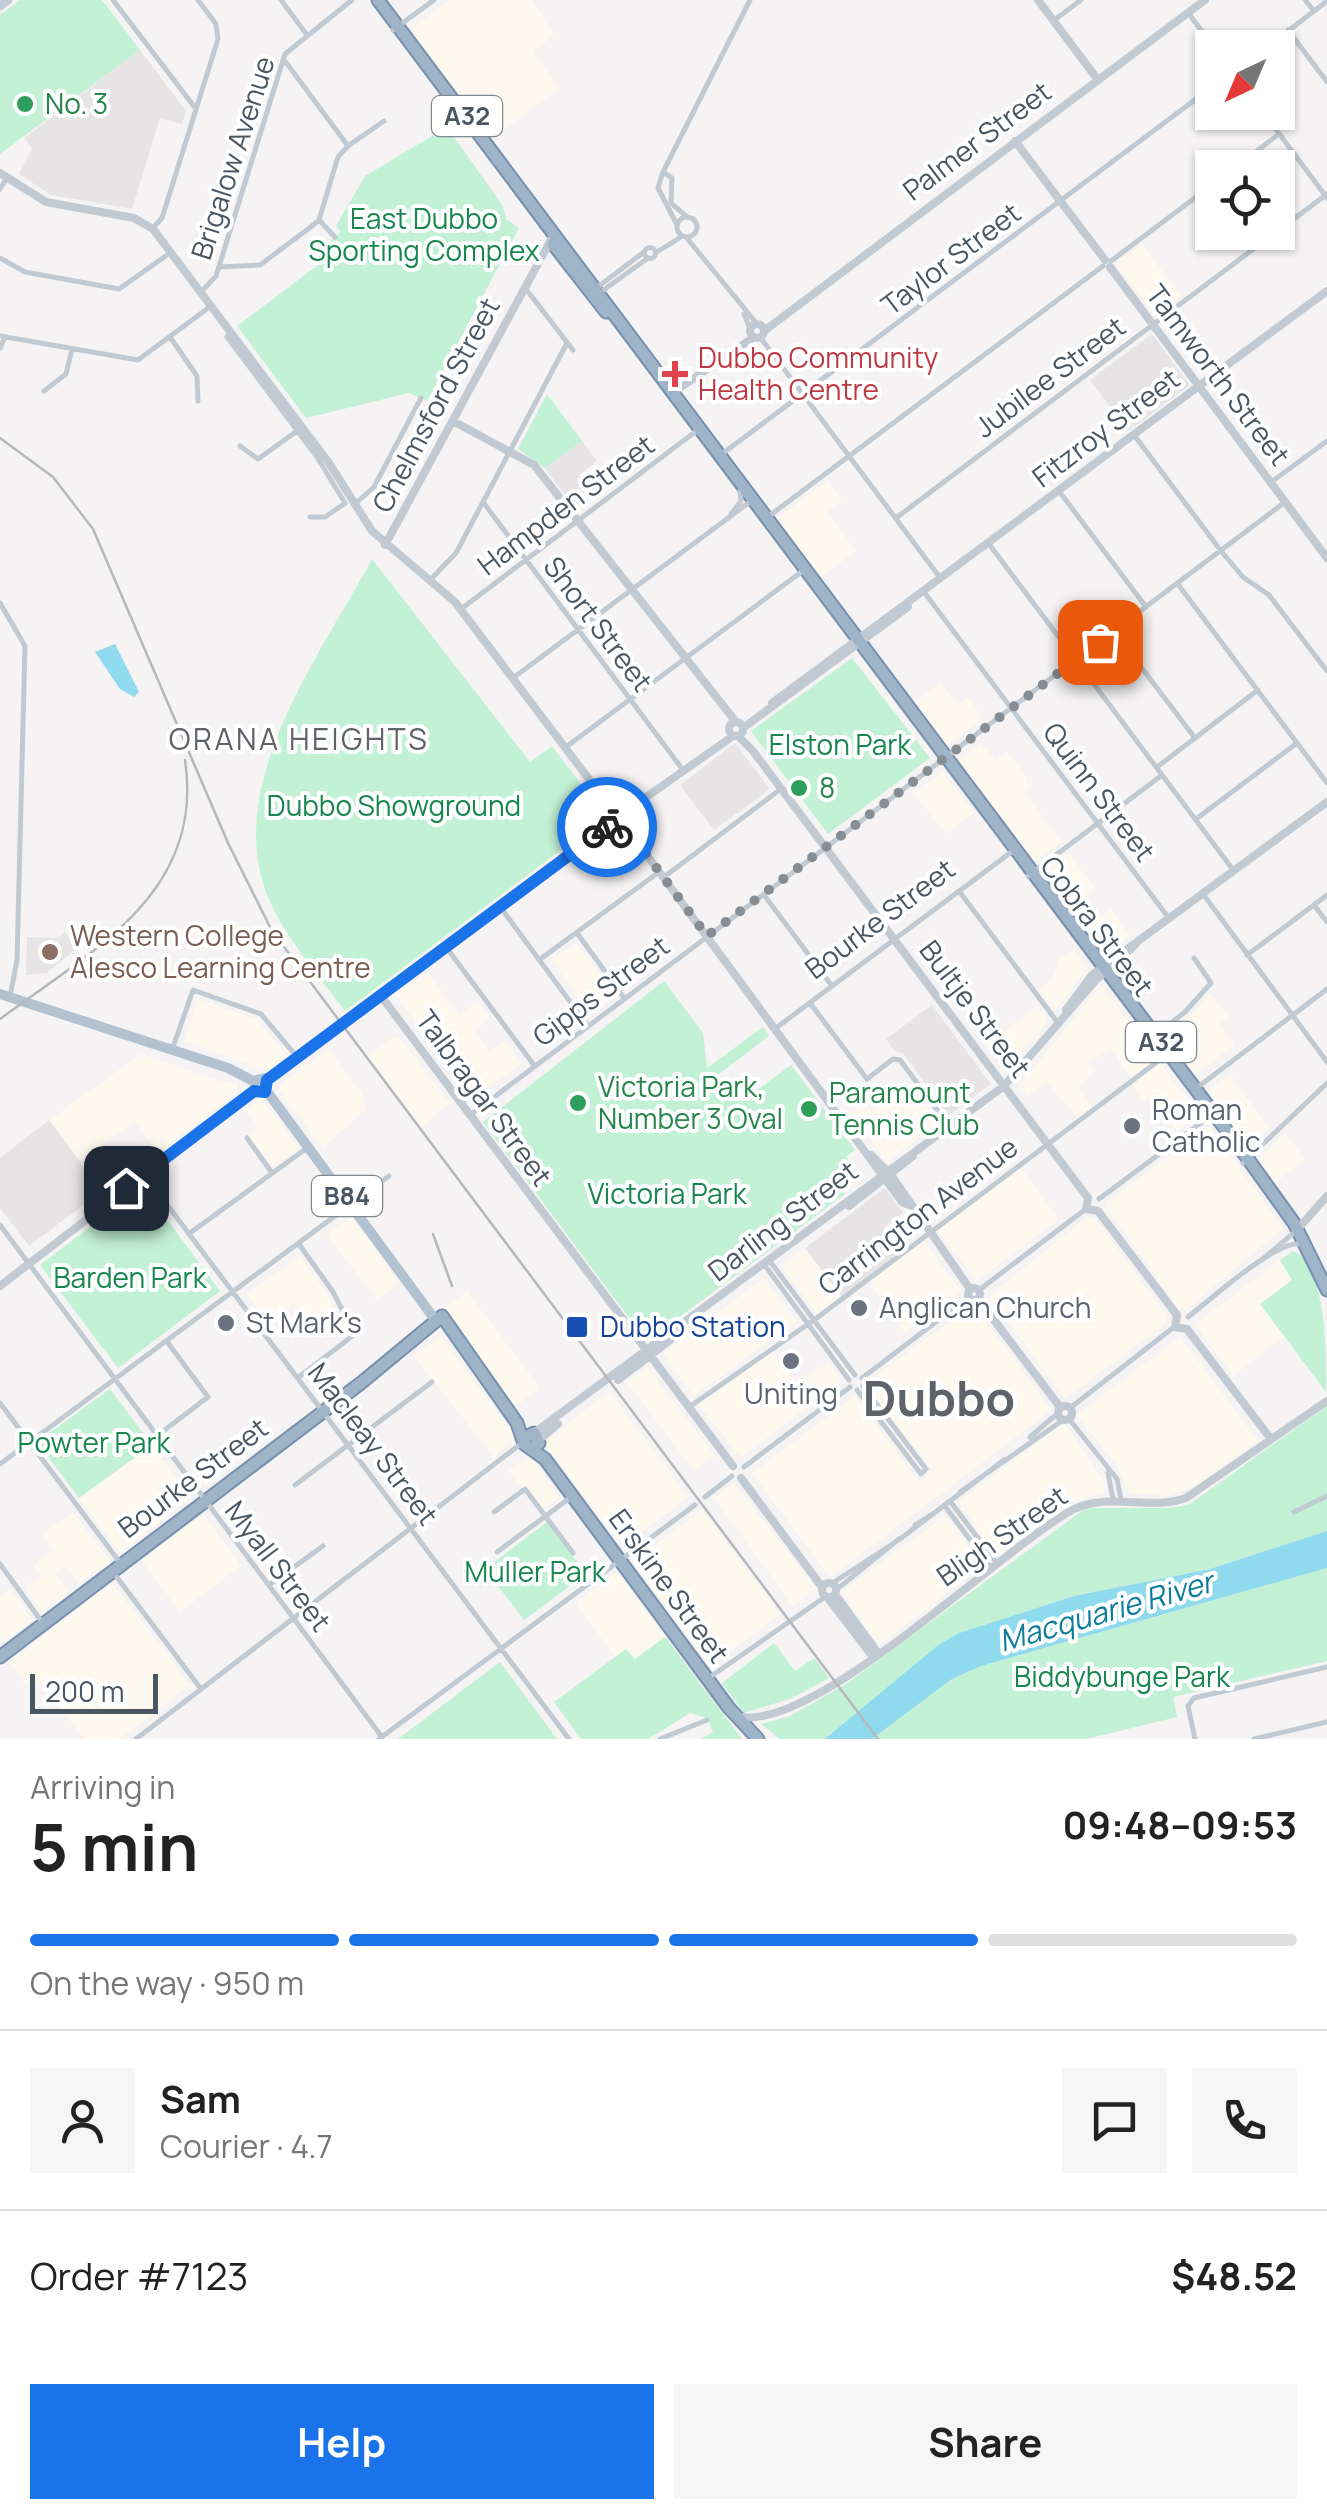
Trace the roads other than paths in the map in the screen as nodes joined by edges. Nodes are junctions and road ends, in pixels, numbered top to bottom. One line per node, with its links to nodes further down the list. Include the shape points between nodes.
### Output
1 (8, 0): 15 (main road)
2 (114, 0): 28 (street)
3 (198, 0): 28 (street, via 219,34)
4 (281, 0): 22 (street)
5 (352, 0): 22 (street, Brigalow Avenue)
6 (368, 0): 19 (highway, Cobra Street / A32)
7 (378, 0): 19 (highway, Cobra Street / A32)
8 (434, 0): 19 (street)
9 (750, 0): 35 (street)
10 (1038, 0): 18 (street)
11 (1082, 0): 18 (street)
12 (1205, 0): 16 (street, Palmer Street)
13 (1305, 0): 17 (street)
14 (1327, 1): 17 (street)
15 (0, 6)
16 (1188, 12): 20 (street); 25 (street, Palmer Street)
17 (1314, 12): 21 (street)
18 (1054, 21): 25 (street)
19 (396, 28): 49 (highway, Cobra Street / A32)
20 (1201, 30)
21 (1288, 30)
22 (307, 35): 24 (street, Brigalow Avenue)
23 (1295, 39): 26 (street)
24 (284, 60): 33 (street); 57 (street, Brigalow Avenue)
25 (1098, 80): 32 (street, Palmer Street)
26 (1327, 82)
27 (1195, 101): 40 (street, Taylor Street)
28 (196, 109): 45 (street, via 162,218)
29 (384, 121): 33 (street)
30 (1276, 130): 31 (street)
31 (1279, 134): 34 (street); 38 (street)
32 (1015, 140): 40 (street, Tamworth Street); 65 (street, Palmer Street)
33 (348, 146): 43 (street, via 338,157)
34 (1259, 150)
35 (663, 172): 41 (street, via 672,178 671,203); 44 (street, via 658,188)
36 (4, 176): 37 (street); 45 (street, via 46,202 134,218)
37 (0, 190)
38 (1326, 196): 42 (street, Jubilee Street)
39 (1195, 198): 56 (street)
40 (1061, 202): 56 (street, Tamworth Street); 74 (street, Taylor Street)
41 (687, 217): 44 (street); 46 (street)
42 (1295, 219)
43 (319, 220): 47 (street); 57 (street, via 260,265)
44 (677, 226): 48 (street); 53 (street)
45 (152, 229): 52 (street)
46 (696, 232): 48 (street); 55 (street)
47 (335, 237)
48 (685, 237): 53 (street); 55 (street)
49 (553, 238): 59 (street, Chelmsford Street); 62 (highway, Cobra Street / A32)
50 (640, 238): 53 (street)
51 (1253, 250): 64 (street, Jubilee Street)
52 (170, 253): 54 (street, via 119,289 24,272); 61 (street)
53 (650, 253): 58 (street); 62 (street)
54 (0, 258)
55 (708, 264): 65 (street)
56 (1107, 264): 64 (street, Tamworth Street); 85 (street)
57 (219, 267): 61 (street, Brigalow Avenue)
58 (660, 267)
59 (525, 286): 68 (street); 78 (street, Chelmsford Street)
60 (1327, 291): 72 (street, Fitzroy Street)
61 (201, 292): 63 (street)
62 (595, 292): 77 (highway, Cobra Street / A32)
63 (212, 306): 67 (street); 79 (street)
64 (1153, 325): 72 (street, Tamworth Street); 96 (street, Jubilee Street)
65 (756, 330): 74 (street); 77 (street, Palmer Street)
66 (3, 337): 69 (street); 70 (street)
67 (170, 338): 70 (street, via 138,360); 76 (street, via 197,376)
68 (567, 343): 71 (street); 84 (street)
69 (0, 348)
70 (72, 350): 73 (street, via 66,374)
71 (573, 350)
72 (1199, 386): 81 (street, Fitzroy Street); 87 (street, Tamworth Street)
73 (44, 390)
74 (803, 394): 85 (street); 86 (street, Taylor Street)
75 (421, 398): 92 (street, via 374,488)
76 (198, 401)
77 (678, 401): 80 (highway, Cobra Street / A32)
78 (453, 421): 84 (street, Bultje Street); 100 (street, Chelmsford Street)
79 (299, 429): 83 (street, via 258,458); 92 (street)
80 (700, 434): 86 (highway, Cobra Street / A32); 98 (street, Hampden Street)
81 (1134, 435): 89 (street, Fitzroy Street); 101 (street)
82 (1327, 440): 87 (street)
83 (240, 446)
84 (509, 451): 90 (street); 98 (street, Bultje Street, via 534,465)
85 (850, 456): 96 (street); 97 (street)
86 (721, 460): 88 (highway, Cobra Street / A32)
87 (1270, 483): 91 (street, Tamworth Street)
88 (741, 488): 93 (highway, Cobra Street / A32); 94 (street, via 741,501); 97 (highway, Cobra Street / A32)
89 (1059, 491): 99 (street, Fitzroy Street); 111 (street)
90 (482, 502): 103 (street, Short Street); 106 (street, via 456,553)
91 (1285, 502): 101 (street, Gipps Street); 102 (street, Tamworth Street)
92 (350, 503): 95 (street, via 326,517); 100 (street)
93 (750, 504): 94 (street); 97 (highway, Cobra Street / A32)
94 (729, 516): 108 (street)
95 (310, 517)
96 (896, 518): 105 (street)
97 (764, 519): 104 (highway, Cobra Street / A32)
98 (578, 520): 103 (street, Hampden Street); 108 (street, Bultje Street)
99 (990, 544): 105 (street, Fitzroy Street); 116 (street)
100 (385, 545): 106 (street)
101 (1221, 551): 107 (street, Gipps Street); 118 (street, via 1269,595)
102 (1327, 558)
103 (525, 560): 112 (street, Hampden Street); 113 (street, Short Street)
104 (802, 571): 114 (highway, Cobra Street / A32); 115 (street)
105 (941, 579): 109 (street, Fitzroy Street)
106 (430, 580): 112 (street)
107 (1178, 583): 111 (street, Gipps Street); 120 (street)
108 (632, 590): 113 (street); 115 (street, Bultje Street)
109 (924, 592): 114 (street, Fitzroy Street); 122 (street, Quinn Street)
110 (0, 603): 163 (street, via 25,646 17,960)
111 (1146, 606): 116 (street, Gipps Street)
112 (461, 609): 119 (street)
113 (578, 630): 119 (street); 121 (street, Short Street)
114 (855, 642): 123 (street, Fitzroy Street); 127 (highway, Cobra Street / A32)
115 (684, 659): 121 (street); 123 (street, Bultje Street)
116 (1076, 659): 122 (street, Gipps Street); 128 (street)
117 (1136, 659): 124 (street)
118 (1327, 672)
119 (513, 678): 126 (street)
120 (1258, 690): 124 (street); 125 (street)
121 (630, 700): 126 (street); 129 (street, Short Street)
122 (1011, 708): 127 (street, Gipps Street); 138 (street, Quinn Street)
123 (736, 729): 129 (street, Fitzroy Street); 132 (street, Bultje Street)
124 (1195, 738): 128 (street)
125 (1298, 742): 131 (street); 136 (street)
126 (566, 748): 134 (street)
127 (943, 758): 140 (street, Gipps Street); 141 (highway, Cobra Street / A32)
128 (1157, 767): 130 (street)
129 (682, 770): 135 (street, Fitzroy Street)
130 (1162, 774): 136 (street); 138 (street)
131 (1327, 783)
132 (782, 788): 140 (street, Bultje Street); 144 (street)
133 (1327, 802): 142 (street, Darling Street)
134 (613, 811): 135 (street); 137 (street)
135 (625, 812): 139 (street)
136 (1196, 820): 142 (street)
137 (612, 823): 139 (street); 150 (street)
138 (1098, 823): 143 (street); 151 (street, Quinn Street)
139 (624, 824): 144 (street)
140 (826, 848): 146 (street, Gipps Street); 155 (street, Bultje Street)
141 (1012, 851): 143 (highway, Cobra Street / A32); 145 (street, Bourke Street)
142 (1234, 871): 147 (street, Darling Street)
143 (1030, 874): 160 (highway, Cobra Street / A32)
144 (661, 875): 153 (street); 154 (street)
145 (959, 890): 155 (street, Bourke Street); 168 (street)
146 (764, 894): 154 (street, Gipps Street); 161 (street)
147 (1203, 894): 151 (street, Darling Street); 157 (street)
148 (1327, 895): 149 (street)
149 (1314, 905): 152 (street); 157 (street)
150 (500, 907): 156 (street); 159 (street)
151 (1170, 920): 160 (street, Darling Street)
152 (1327, 922)
153 (577, 933): 159 (street); 165 (street)
154 (707, 936): 165 (street, Gipps Street); 170 (street)
155 (894, 939): 161 (street, Bourke Street); 179 (street, Bultje Street)
156 (446, 947): 164 (street); 176 (street)
157 (1247, 954): 167 (street)
158 (1194, 958): 171 (street, via 1211,983)
159 (540, 960): 169 (street)
160 (1103, 970): 168 (street, Darling Street); 171 (highway, Cobra Street / A32)
161 (832, 986): 166 (street, Bourke Street)
162 (1327, 989): 167 (street)
163 (3, 995): 172 (main road)
164 (380, 996): 174 (street); 182 (street, Talbragar Street)
165 (625, 998): 169 (street, Gipps Street)
166 (810, 1003): 170 (street, Bourke Street); 184 (street, via 866,1078 900,1060)
167 (1292, 1015): 175 (street); 180 (street)
168 (1058, 1023): 179 (street, Darling Street)
169 (588, 1026): 176 (street, Gipps Street)
170 (776, 1028): 191 (street)
171 (1153, 1037): 173 (highway, Cobra Street / A32)
172 (172, 1050): 174 (street, via 192,990 261,1014); 178 (main road)
173 (1166, 1055): 180 (highway, Cobra Street / A32); 181 (highway, Cobra Street / A32); 186 (street, Carrington Avenue)
174 (298, 1058): 178 (street)
175 (1327, 1062)
176 (535, 1066): 182 (street, Gipps Street)
177 (1327, 1083): 188 (street)
178 (260, 1086): 187 (main road, Erskine Street / B84); 190 (street)
179 (1004, 1086): 184 (street, Darling Street); 186 (street, Bultje Street)
180 (1195, 1089): 181 (street); 183 (highway, Cobra Street / A32)
181 (1200, 1106): 183 (highway, Cobra Street / A32)
182 (469, 1116): 223 (street, Talbragar Street)
183 (1211, 1116): 188 (highway, Cobra Street / A32); 195 (street)
184 (950, 1127): 191 (street, Darling Street)
185 (247, 1138): 189 (street)
186 (1048, 1144): 194 (street, Bultje Street); 203 (street, Carrington Avenue)
187 (309, 1146): 189 (street); 196 (main road, Erskine Street / B84)
188 (1246, 1161): 198 (highway, Cobra Street / A32); 202 (highway, Cobra Street / A32)
189 (272, 1173): 204 (street)
190 (144, 1174): 204 (street, Macleay Street); 209 (street)
191 (886, 1174): 203 (street); 210 (street, Darling Street)
192 (390, 1176): 196 (street)
193 (1327, 1196): 200 (street)
194 (1088, 1198): 195 (street); 197 (street)
195 (1099, 1199): 199 (street)
196 (352, 1204): 205 (street); 218 (main road, Erskine Street / B84)
197 (1086, 1209): 199 (street); 214 (street)
198 (1284, 1209): 200 (street, via 1298,1219); 202 (highway, Cobra Street / A32)
199 (1098, 1211): 215 (street)
200 (1313, 1212): 202 (street)
201 (0, 1225): 209 (street, Myall Street)
202 (1297, 1230): 206 (highway, A32); 207 (street); 208 (street)
203 (929, 1233): 214 (street); 217 (street, Carrington Avenue)
204 (190, 1234): 213 (street, Macleay Street)
205 (298, 1244): 213 (street); 224 (street, via 355,1334)
206 (1310, 1253): 207 (street, via 1294,1242); 212 (highway, A32)
207 (1271, 1256): 208 (street)
208 (1262, 1260): 216 (street)
209 (28, 1263): 211 (street); 225 (street, Myall Street)
210 (768, 1264): 217 (street); 219 (street); 223 (street, Darling Street)
211 (0, 1286)
212 (1327, 1290)
213 (234, 1293): 222 (street); 224 (street, Macleay Street)
214 (974, 1294): 227 (street); 232 (street)
215 (1177, 1315): 216 (street); 220 (street)
216 (1188, 1317): 221 (street)
217 (814, 1320): 219 (street, Carrington Avenue); 227 (street)
218 (441, 1321): 231 (highway, Bourke Street); 235 (highway, Erskine Street)
219 (806, 1322): 227 (street); 230 (street, Carrington Avenue)
220 (1175, 1327): 221 (street); 232 (street)
221 (1186, 1328): 234 (street)
222 (168, 1342): 225 (street); 233 (street, via 208,1397)
223 (649, 1352): 230 (street, Talbragar Street); 235 (street, Darling Street)
224 (298, 1378): 231 (street, Macleay Street)
225 (116, 1380): 233 (street, Myall Street); 236 (street)
226 (432, 1382): 237 (street)
227 (856, 1383): 227 (street, via 926,1469 924,1473); 239 (street)
228 (1327, 1401): 234 (street, Bligh Street)
229 (0, 1403): 236 (street)
230 (689, 1407): 240 (street, Talbragar Street)
231 (324, 1411): 237 (street, Macleay Street); 246 (highway, Bourke Street)
232 (1064, 1414): 245 (street, via 1108,1470); 247 (street)
233 (158, 1435): 246 (street, Myall Street)
234 (1271, 1439): 245 (street, Bligh Street, via 1186,1498)
235 (531, 1441): 242 (highway, Erskine Street); 252 (street, Darling Street)
236 (30, 1442): 238 (street); 259 (street)
237 (349, 1445): 241 (street); 252 (street, Macleay Street)
238 (0, 1464)
239 (744, 1467): 240 (street)
240 (735, 1473): 244 (street); 261 (street, Talbragar Street)
241 (295, 1485)
242 (572, 1496): 251 (street); 256 (highway, Erskine Street)
243 (1327, 1496): 250 (street)
244 (705, 1497)
245 (1117, 1499): 258 (street, Bligh Street, via 1066,1514)
246 (205, 1500): 259 (highway, Bourke Street); 260 (street, Myall Street)
247 (947, 1503): 258 (street); 261 (street)
248 (695, 1505): 256 (street)
249 (494, 1512): 251 (street, via 525,1488)
250 (1294, 1512)
251 (545, 1516): 254 (street); 255 (street)
252 (412, 1530): 262 (street, Darling Street); 264 (street, Macleay Street)
253 (323, 1546): 260 (street)
254 (497, 1552)
255 (572, 1553)
256 (620, 1560): 264 (street); 268 (highway, Erskine Street)
257 (0, 1564): 263 (street)
258 (994, 1566): 265 (street, Bligh Street)
259 (117, 1568): 263 (highway, Bourke Street); 269 (street)
260 (268, 1585): 262 (street, Myall Street)
261 (828, 1591): 265 (street, Talbragar Street); 268 (street)
262 (293, 1618): 269 (street, Darling Street); 274 (street, Myall Street)
263 (44, 1624): 266 (highway, Bourke Street)
264 (501, 1648): 274 (street); 276 (street, Macleay Street)
265 (876, 1655): 270 (street, Bligh Street, via 814,1695)
266 (0, 1657)
267 (1327, 1667): 279 (street, via 1189,1702)
268 (707, 1679): 272 (highway, Erskine Street)
269 (201, 1690): 275 (street, Darling Street)
270 (763, 1714): 272 (street, Bligh Street); 278 (street, via 755,1726)
271 (706, 1720): 277 (street)
272 (749, 1722): 278 (highway, Erskine Street)
273 (1327, 1722): 280 (street)
274 (380, 1738)
275 (136, 1739)
276 (569, 1739)
277 (660, 1739)
278 (759, 1739)
279 (1195, 1739)
280 (1254, 1739)

